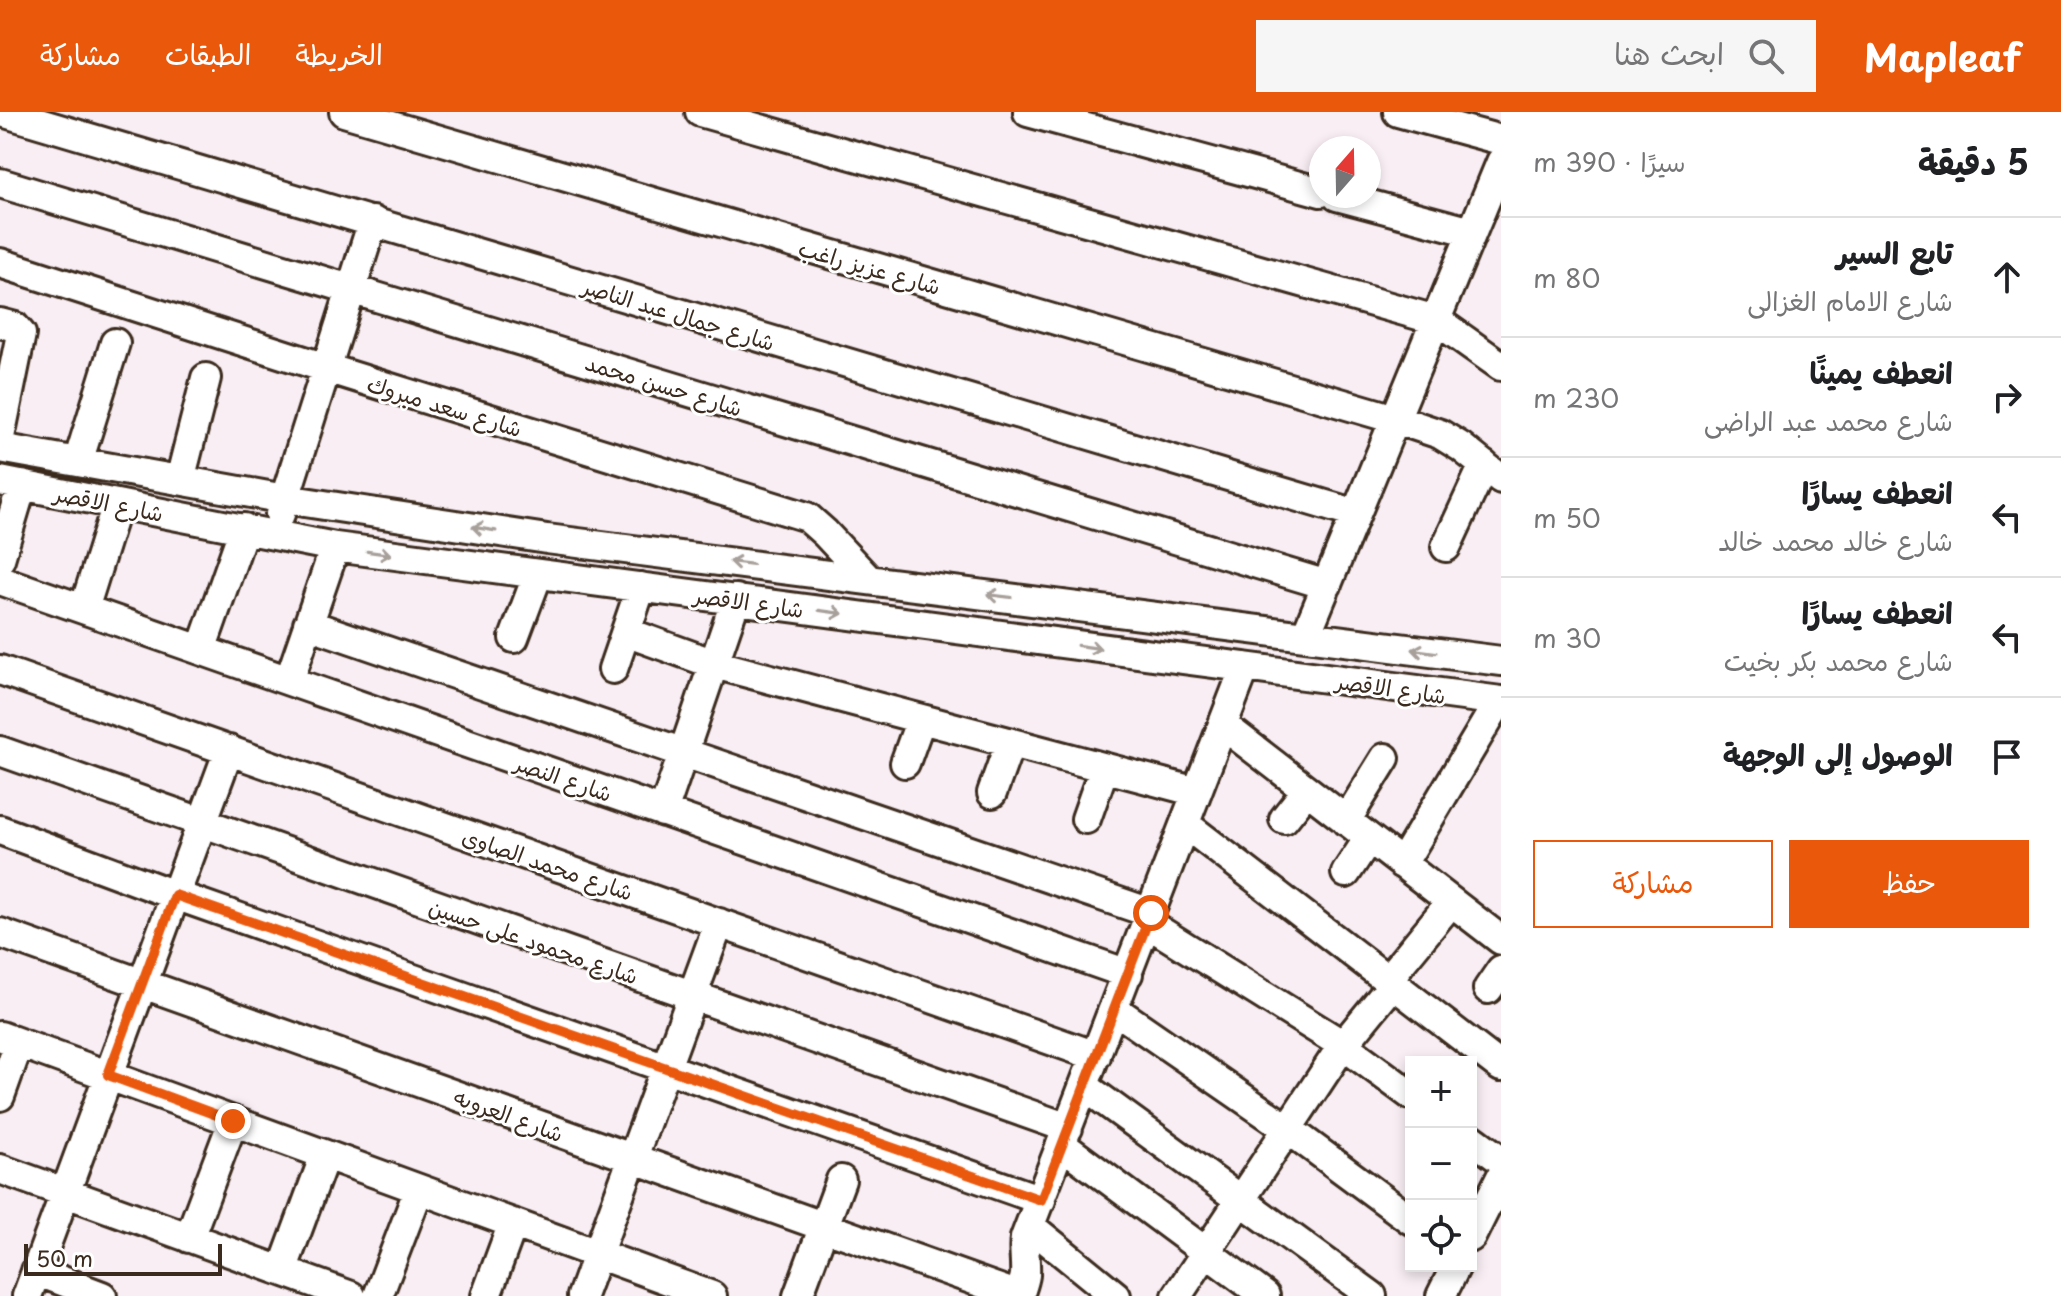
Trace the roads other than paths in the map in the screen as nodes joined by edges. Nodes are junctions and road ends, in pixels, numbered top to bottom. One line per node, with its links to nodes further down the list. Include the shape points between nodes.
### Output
1 (2, 112): 10 (street, شارع جمال عبد الناصر)
2 (344, 112): 20 (street, شارع عزيز راغب)
3 (700, 112): 14 (street)
4 (1028, 112): 8 (street)
5 (1398, 112): 6 (street)
6 (1500, 160): 11 (street)
7 (0, 183): 13 (street, شارع حسن محمد)
8 (1309, 189)
9 (1381, 208): 11 (street)
10 (373, 221): 13 (street); 29 (street, شارع جمال عبد الناصر)
11 (1472, 232): 14 (street)
12 (0, 263): 18 (street, شارع سعد مبروك)
13 (352, 289): 18 (street); 38 (street, شارع حسن محمد)
14 (1436, 320): 17 (street); 20 (street)
15 (0, 323): 21 (street, via 21,334)
16 (115, 343): 23 (street)
17 (1501, 366)
18 (326, 368): 27 (street); 36 (street, شارع سعد مبروك, via 807,517)
19 (206, 378): 25 (street)
20 (1395, 419): 24 (street, شارع عزيز راغب, via 1440,434); 29 (street)
21 (0, 437)
22 (0, 448): 23 (street, شارع الاقصر)
23 (78, 462): 25 (street, شارع الاقصر)
24 (1492, 472): 33 (street)
25 (180, 480): 27 (street, شارع الاقصر)
26 (11, 483): 28 (street, شارع الاقصر); 34 (street)
27 (285, 499): 31 (street); 36 (street, شارع الاقصر, one-way to 27, via 547,539)
28 (117, 504): 30 (street, شارع الاقصر); 41 (street)
29 (1356, 514): 38 (street)
30 (244, 528): 31 (street, شارع الاقصر); 46 (street)
31 (274, 534): 32 (street, شارع الاقصر)
32 (335, 547): 35 (street, شارع الاقصر, one-way to 35); 42 (street)
33 (1446, 547)
34 (0, 559)
35 (538, 574): 39 (street, شارع الاقصر); 45 (street)
36 (868, 579): 44 (street, شارع الاقصر, one-way to 36)
37 (0, 580): 41 (street, شارع النصر)
38 (1327, 585): 44 (street)
39 (641, 587): 40 (street, شارع الاقصر); 43 (street)
40 (736, 599): 48 (street); 49 (street, شارع الاقصر, one-way to 49)
41 (84, 609): 46 (street, شارع النصر)
42 (308, 624): 52 (street); 59 (street)
43 (626, 632): 48 (street); 50 (street)
44 (1306, 635): 47 (street, شارع الاقصر, one-way to 44)
45 (514, 638)
46 (201, 650): 52 (street, شارع النصر)
47 (1501, 661)
48 (714, 664): 54 (street); 59 (street)
49 (1245, 667): 53 (street, شارع الاقصر); 55 (street)
50 (613, 669)
51 (0, 670): 57 (street, شارع محمد الصاوى)
52 (289, 681): 66 (street, شارع النصر)
53 (1500, 701): 74 (street)
54 (921, 719): 56 (street); 61 (street)
55 (1223, 725): 63 (street); 64 (street)
56 (1010, 743): 62 (street); 65 (street)
57 (229, 750): 70 (street); 79 (street, شارع محمد الصاوى)
58 (0, 751): 70 (street, شارع محمود على حسين)
59 (683, 753): 66 (street); 78 (street)
60 (1385, 758): 69 (street)
61 (905, 763)
62 (1104, 768): 64 (street); 67 (street)
63 (1307, 790): 68 (street); 69 (street)
64 (1197, 792): 71 (street)
65 (992, 793)
66 (663, 812): 82 (street, شارع النصر)
67 (1086, 819)
68 (1284, 819)
69 (1346, 821): 73 (street)
70 (202, 823): 76 (street); 85 (street, شارع محمود على حسين)
71 (1185, 824): 78 (street); 83 (street)
72 (0, 830): 76 (street)
73 (1369, 838): 74 (street); 75 (street)
74 (1402, 864): 77 (street)
75 (1346, 873)
76 (175, 895): 84 (street); 91 (street)
77 (1451, 902): 80 (street); 83 (street)
78 (1149, 918): 82 (street); 88 (street)
79 (719, 923): 85 (street); 89 (street, شارع محمد الصاوى)
80 (1497, 929)
81 (0, 933): 84 (street, شارع العروبه)
82 (1128, 974): 86 (street)
83 (1390, 982): 88 (street); 90 (street)
84 (142, 983): 92 (street); 101 (street, شارع العروبه)
85 (692, 996): 91 (street); 98 (street, شارع محمود على حسين)
86 (1114, 1009): 89 (street); 97 (street)
87 (10, 1039): 92 (street); 95 (street)
88 (1343, 1045): 94 (street); 97 (street)
89 (1096, 1056): 93 (street)
90 (1501, 1067)
91 (666, 1068): 101 (street); 109 (street)
92 (108, 1075): 96 (street); 107 (street)
93 (1084, 1086): 98 (street); 108 (street)
94 (1405, 1091)
95 (0, 1096)
96 (233, 1121): 100 (street); 114 (street)
97 (1288, 1129): 108 (street); 110 (street)
98 (1065, 1137): 109 (street); 115 (street, شارع محمود على حسين)
99 (1477, 1142): 102 (street)
100 (325, 1155): 106 (street); 117 (street)
101 (633, 1158): 113 (street, شارع العروبه); 116 (street)
102 (1501, 1160)
103 (0, 1169): 107 (street)
104 (1501, 1177): 112 (street)
105 (841, 1180): 113 (street)
106 (419, 1189): 111 (street); 123 (street)
107 (65, 1193): 114 (street); 119 (street)
108 (1240, 1200): 115 (street); 131 (street)
109 (1036, 1213): 127 (street, via 1025,1238 1025,1277); 128 (street)
110 (1405, 1216)
111 (513, 1223): 116 (street); 124 (street)
112 (1477, 1225)
113 (824, 1226): 126 (street); 127 (street, شارع العروبه)
114 (189, 1238): 117 (street)
115 (1206, 1252): 129 (street); 130 (street, شارع محمود على حسين)
116 (598, 1254): 120 (street); 125 (street)
117 (282, 1271): 122 (street)
118 (1453, 1272): 132 (street)
119 (31, 1284): 121 (street)
120 (699, 1294)
121 (102, 1296)
122 (351, 1296)
123 (378, 1296)
124 (486, 1296)
125 (582, 1296)
126 (798, 1296)
127 (1019, 1296)
128 (1116, 1296)
129 (1177, 1296)
130 (1265, 1296)
131 (1372, 1296)
132 (1441, 1296)

